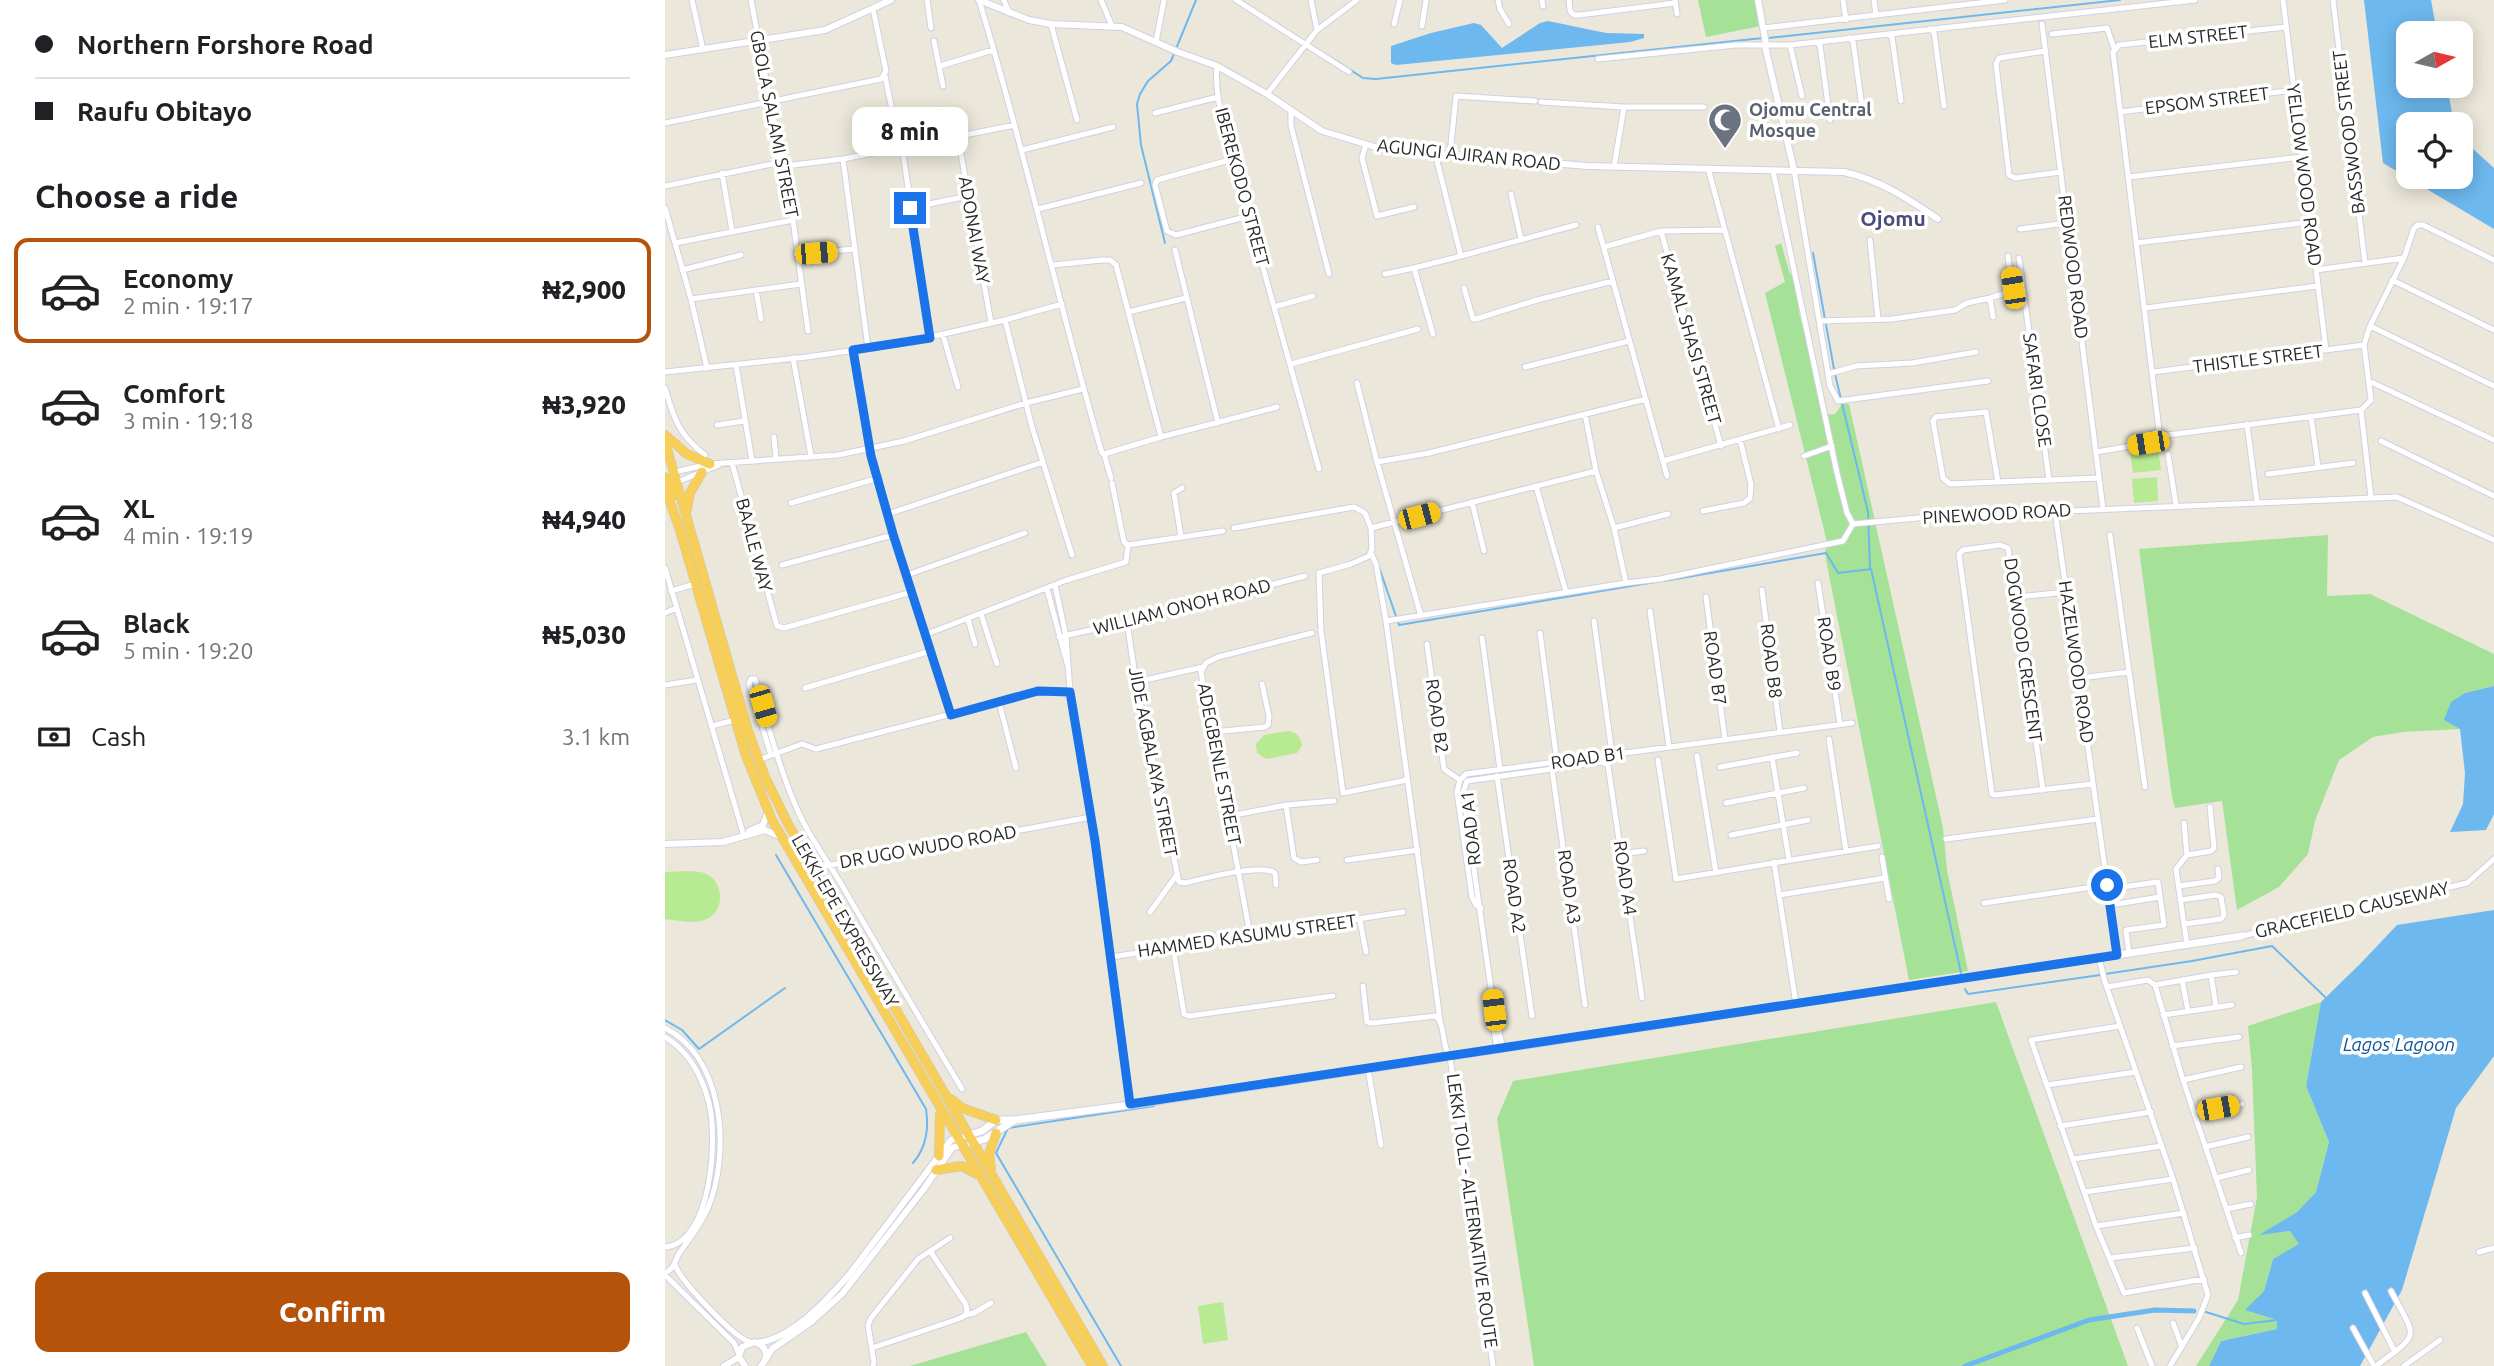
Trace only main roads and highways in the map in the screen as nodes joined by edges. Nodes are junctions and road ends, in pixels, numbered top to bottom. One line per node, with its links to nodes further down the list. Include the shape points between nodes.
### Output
1 (665, 435): 3 (highway, via 687,454)
2 (665, 442): 5 (highway, LEKKI-EPE EXPRESSWAY)
3 (708, 460)
4 (702, 472): 7 (highway, via 688,502)
5 (668, 476): 7 (highway, LEKKI-EPE EXPRESSWAY); 8 (highway, LEKKI-EPE EXPRESSWAY); 9 (highway)
6 (665, 504): 8 (highway)
7 (689, 524): 9 (highway, LEKKI-EPE EXPRESSWAY)
8 (680, 530): 11 (highway, LEKKI-EPE EXPRESSWAY, via 735,720 768,812)
9 (707, 586): 12 (highway, LEKKI-EPE EXPRESSWAY, via 758,760 777,803)
10 (2242, 936): 15 (main road)
11 (905, 1046): 13 (highway, LEKKI-EPE EXPRESSWAY); 17 (highway)
12 (943, 1091): 14 (highway, via 961,1108); 17 (highway, LEKKI-EPE EXPRESSWAY)
13 (938, 1105): 17 (highway, LEKKI-EPE EXPRESSWAY); 18 (highway)
14 (996, 1120): 15 (main road); 17 (main road)
15 (1015, 1120): 16 (main road)
16 (996, 1133): 17 (main road); 20 (highway, via 989,1154)
17 (965, 1140): 20 (highway, LEKKI-EPE EXPRESSWAY); 21 (highway, LEKKI-EPE EXPRESSWAY); 22 (highway, via 1006,1206)
18 (939, 1156)
19 (936, 1170): 21 (highway, via 962,1166)
20 (992, 1173): 22 (highway, LEKKI-EPE EXPRESSWAY)
21 (985, 1182): 23 (highway, LEKKI-EPE EXPRESSWAY)
22 (1013, 1210): 24 (highway, LEKKI-EPE EXPRESSWAY)
23 (1091, 1366)
24 (1103, 1366)

